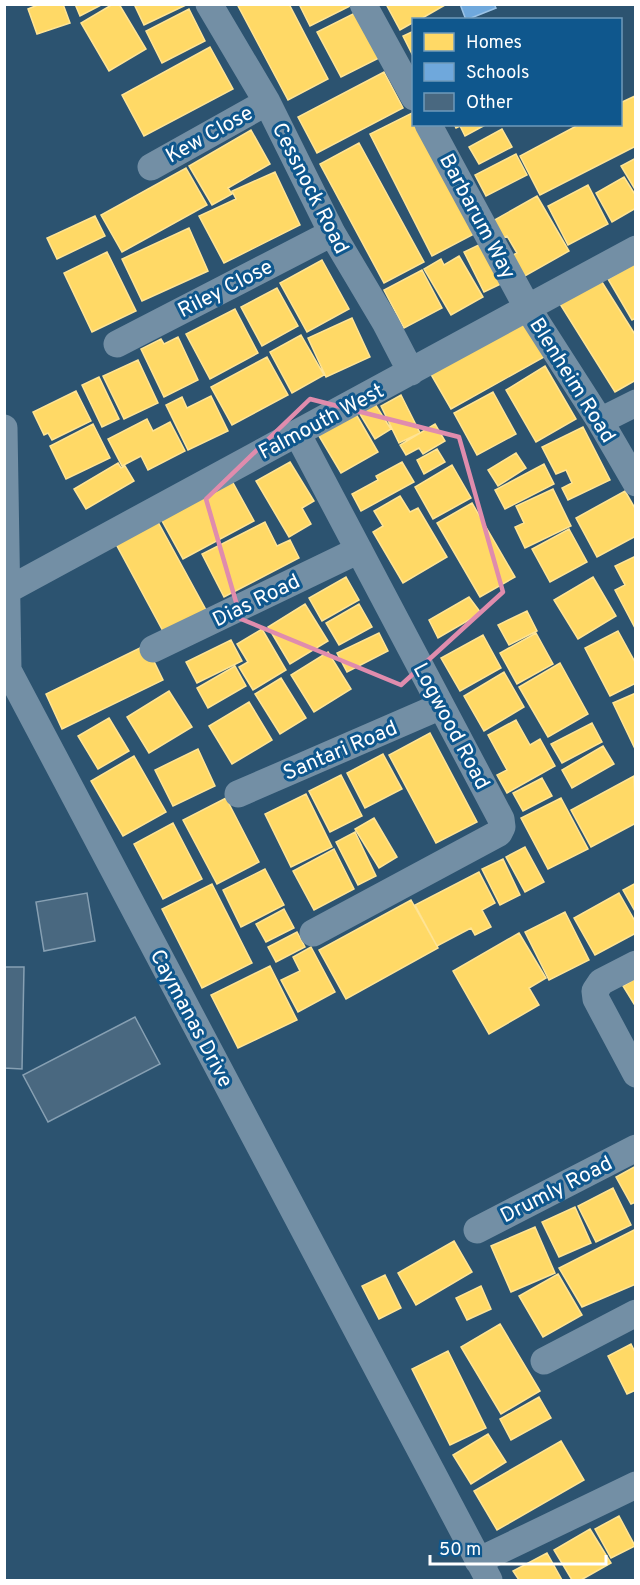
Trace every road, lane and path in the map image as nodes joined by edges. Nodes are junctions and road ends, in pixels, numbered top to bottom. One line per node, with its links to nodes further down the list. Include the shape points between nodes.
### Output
1 (209, 4): 4 (street, Cessnock Road)
2 (363, 4): 3 (street)
3 (412, 93)
4 (267, 102): 6 (street, Kew Close); 7 (street, Cessnock Road)
5 (429, 126): 9 (street, Barbarum Way)
6 (151, 167)
7 (332, 233): 10 (street, Riley Close); 11 (street, Cessnock Road)
8 (636, 249): 9 (street, Falmouth West)
9 (527, 307): 11 (street, Falmouth West); 13 (street, Blenheim Road)
10 (117, 344)
11 (411, 372): 15 (street, Falmouth West)
12 (636, 403): 13 (street)
13 (600, 421): 16 (street, Blenheim Road)
14 (4, 428): 18 (street, Caymanas Drive)
15 (297, 433): 17 (street, Logwood Road); 18 (street, Falmouth West)
16 (636, 483)
17 (359, 550): 19 (street, Dias Road); 20 (street, Logwood Road)
18 (6, 591): 30 (street, Caymanas Drive, via 8,670)
19 (153, 649)
20 (441, 706): 21 (street, Santari Road); 22 (street, Logwood Road, via 501,819 499,833)
21 (238, 794)
22 (313, 933)
23 (636, 964): 24 (street, via 601,982 595,991)
24 (636, 1074)
25 (636, 1148): 26 (street, Drumly Road)
26 (477, 1230)
27 (636, 1313): 28 (street)
28 (544, 1361)
29 (636, 1485): 30 (street)
30 (483, 1571)

